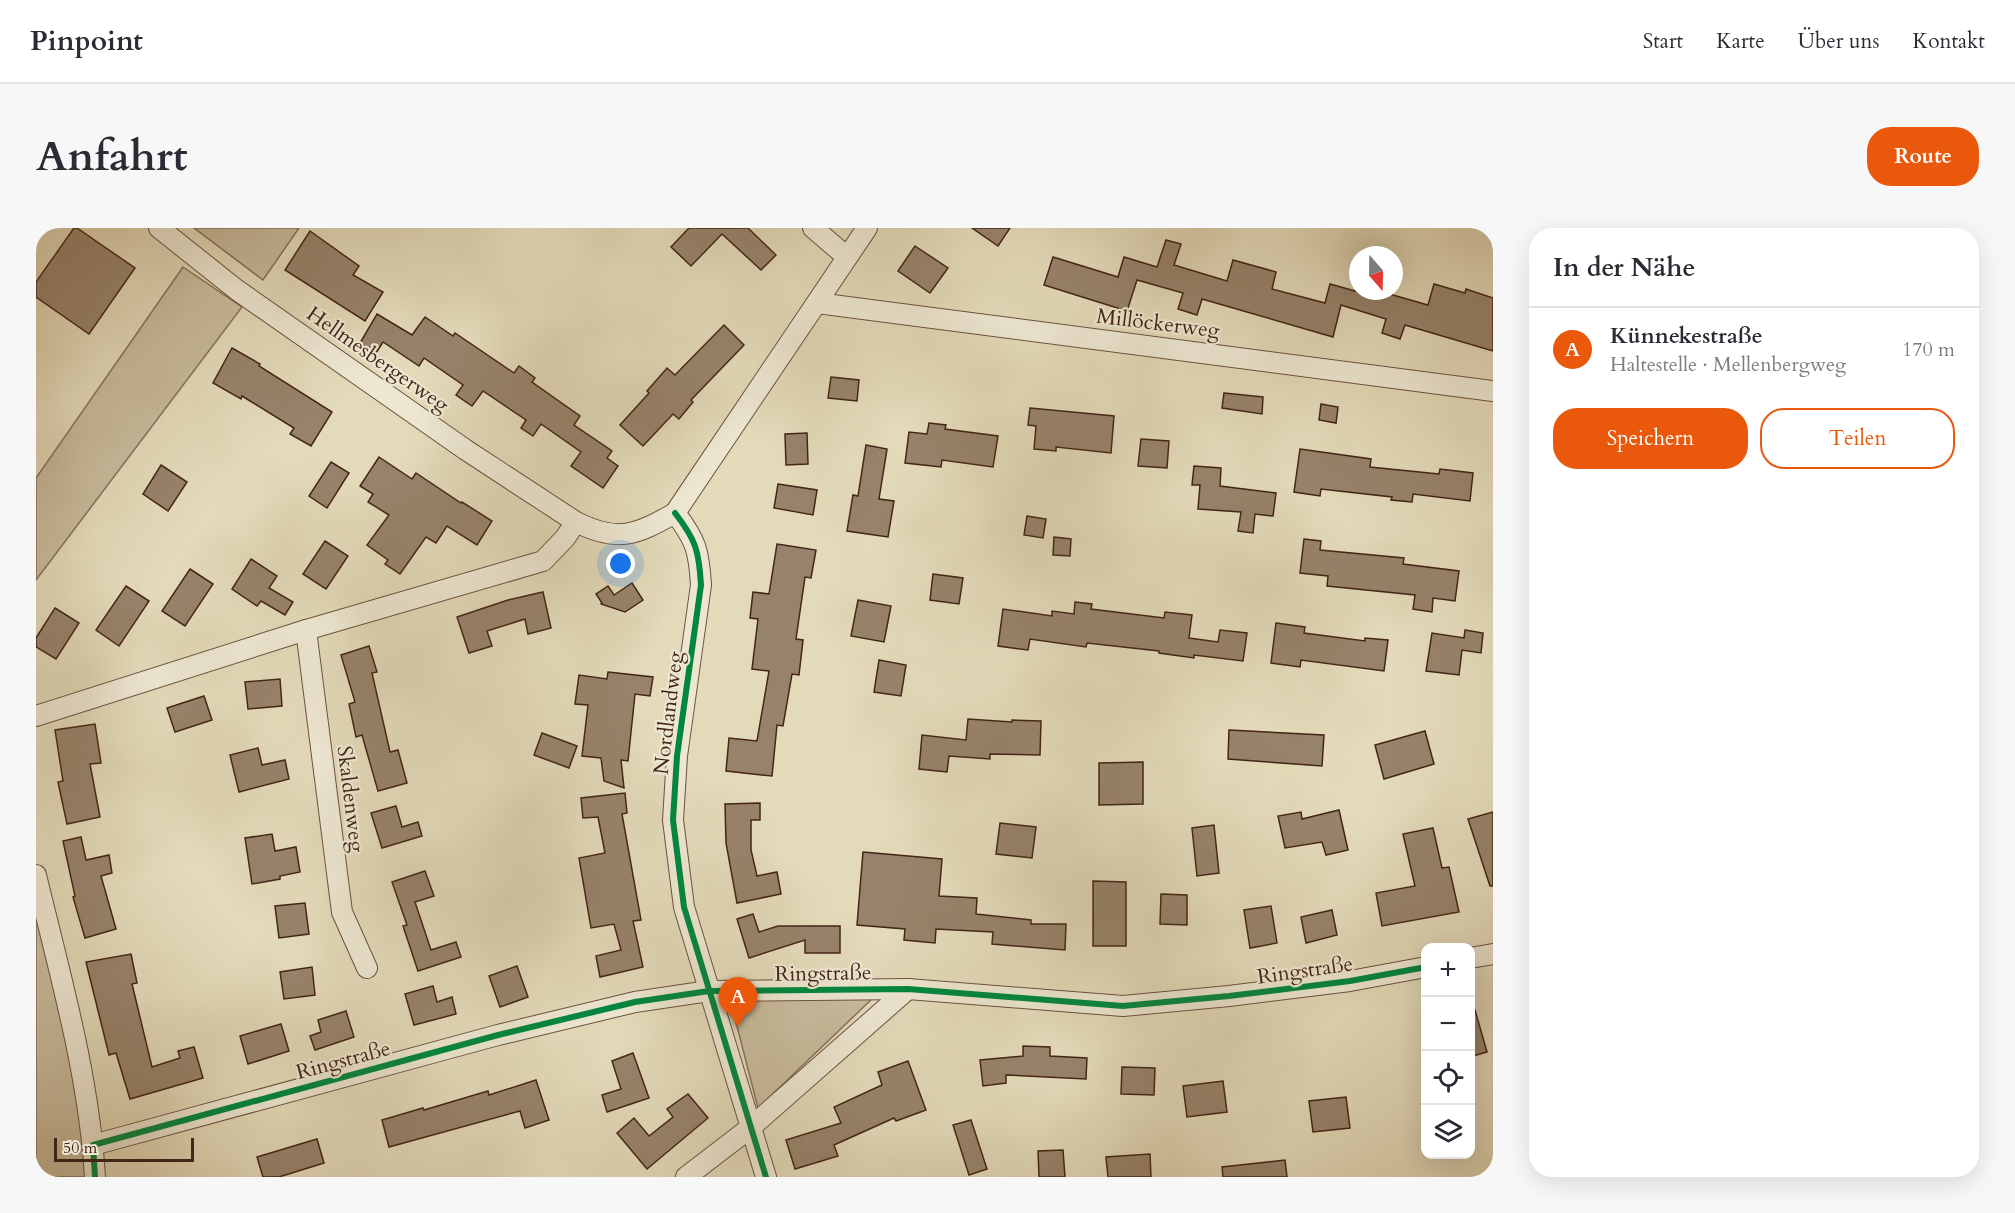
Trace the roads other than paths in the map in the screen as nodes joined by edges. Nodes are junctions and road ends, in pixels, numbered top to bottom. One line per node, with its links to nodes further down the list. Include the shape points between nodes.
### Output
1 (159, 228): 8 (street, Hellmesbergerweg, via 237,290)
2 (813, 228): 4 (street)
3 (867, 228): 4 (street)
4 (847, 257): 5 (street)
5 (817, 303): 6 (street, Millöckerweg); 7 (street)
6 (1493, 391)
7 (675, 513): 8 (street, via 646,529 615,536); 17 (street, Nordlandweg, via 690,532 700,559 701,585 677,756 673,820 684,907)
8 (576, 522): 9 (street, via 543,561)
9 (306, 630): 10 (street); 14 (street, Skaldenweg, via 342,912)
10 (36, 716)
11 (36, 876): 19 (street, via 82,1076)
12 (1493, 954): 13 (street)
13 (1475, 957)
14 (367, 968)
15 (1421, 968): 16 (street, Ringstraße, via 1350,981 1123,1006)
16 (908, 989): 17 (street, Ringstraße); 18 (street)
17 (709, 991): 18 (street, Nordlandweg); 19 (street, Ringstraße, via 635,1002 498,1035)
18 (750, 1128): 21 (street); 22 (street, Nordlandweg)
19 (93, 1145): 20 (street)
20 (95, 1177)
21 (686, 1177)
22 (766, 1177)

